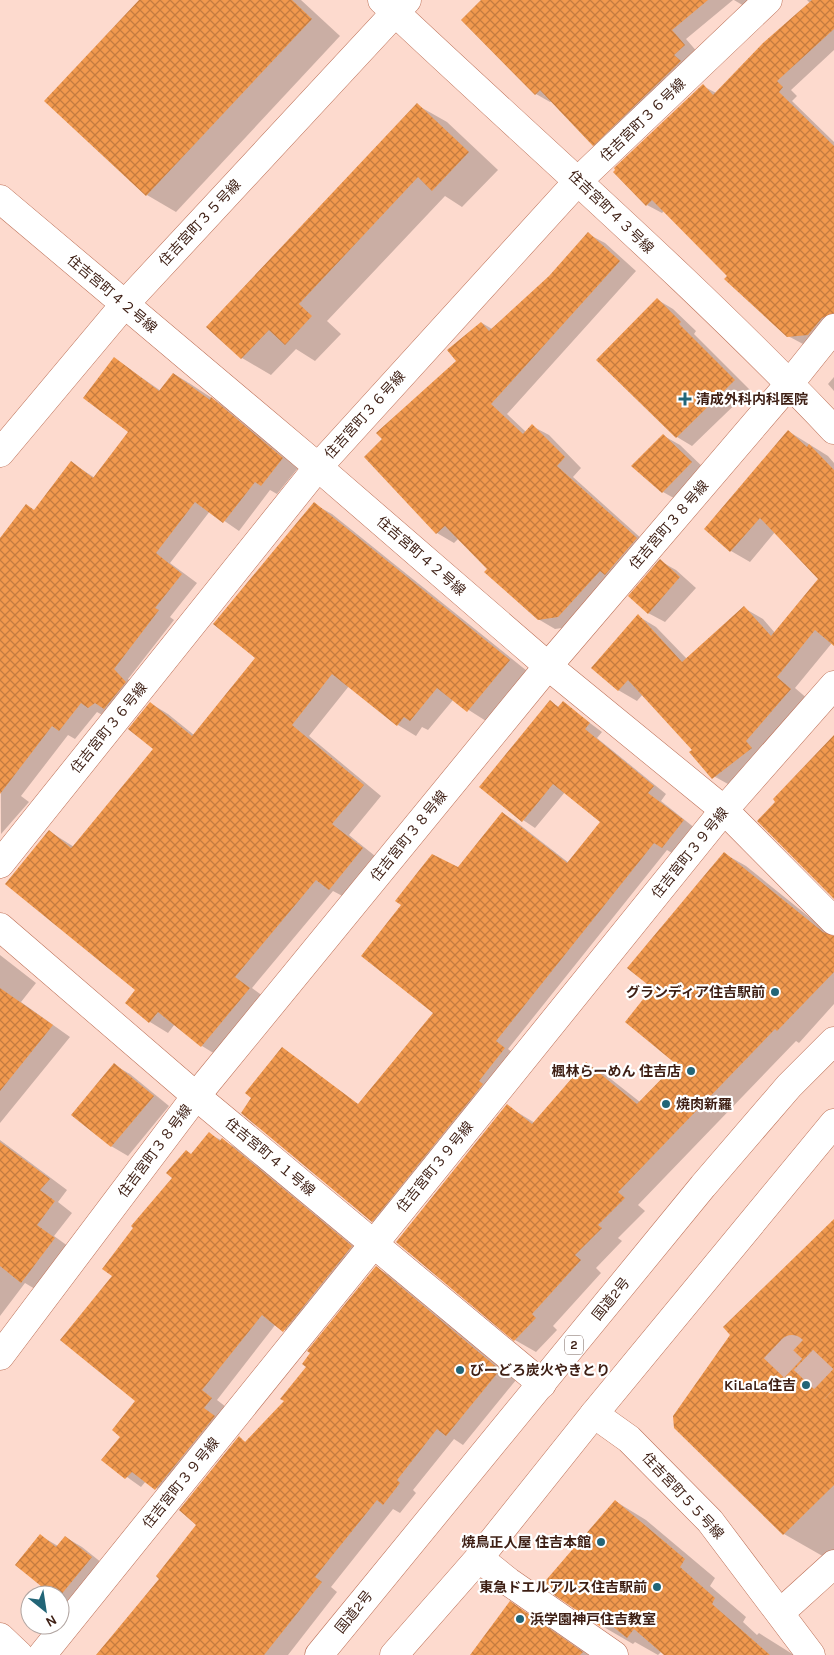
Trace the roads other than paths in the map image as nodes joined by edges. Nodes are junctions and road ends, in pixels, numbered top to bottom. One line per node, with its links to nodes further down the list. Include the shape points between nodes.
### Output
1 (768, 0): 3 (main road, 住吉宮町３６号線)
2 (395, 4): 3 (main road, 住吉宮町４３号線); 5 (main road, 住吉宮町３５号線)
3 (579, 180): 7 (main road, 住吉宮町４３号線); 10 (main road, 住吉宮町３６号線)
4 (0, 200): 5 (main road, 住吉宮町４２号線)
5 (124, 305): 9 (main road, 住吉宮町３５号線); 10 (main road, 住吉宮町４２号線)
6 (834, 328): 7 (main road, 住吉宮町３８号線)
7 (790, 383): 8 (main road, 住吉宮町４３号線); 11 (main road, 住吉宮町３８号線)
8 (834, 430)
9 (0, 453)
10 (318, 467): 11 (main road, 住吉宮町４２号線); 14 (main road, 住吉宮町３６号線)
11 (548, 666): 13 (main road, 住吉宮町４２号線); 18 (main road, 住吉宮町３８号線)
12 (834, 685): 13 (main road, 住吉宮町３９号線)
13 (724, 810): 15 (main road, 住吉宮町４２号線); 20 (main road, 住吉宮町３９号線)
14 (0, 864)
15 (834, 921)
16 (0, 927): 18 (main road, 住吉宮町４１号線)
17 (834, 1041): 22 (main road, 国道2号 / 2, via 789,1086)
18 (196, 1096): 20 (main road, 住吉宮町４１号線); 21 (main road, 住吉宮町３８号線)
19 (834, 1123): 23 (main road)
20 (374, 1243): 22 (main road, 住吉宮町４１号線); 29 (main road, 住吉宮町３９号線)
21 (0, 1356)
22 (542, 1384): 30 (main road, 国道2号 / 2)
23 (594, 1414): 24 (main road); 26 (main road, 住吉宮町５５号線, via 629,1439 710,1521)
24 (479, 1558): 31 (main road); 32 (main road)
25 (834, 1564): 26 (main road)
26 (780, 1613): 33 (main road, 住吉宮町５５号線)
27 (0, 1637): 28 (main road)
28 (19, 1655)
29 (42, 1655)
30 (319, 1655)
31 (394, 1655)
32 (614, 1655)
33 (811, 1655)

